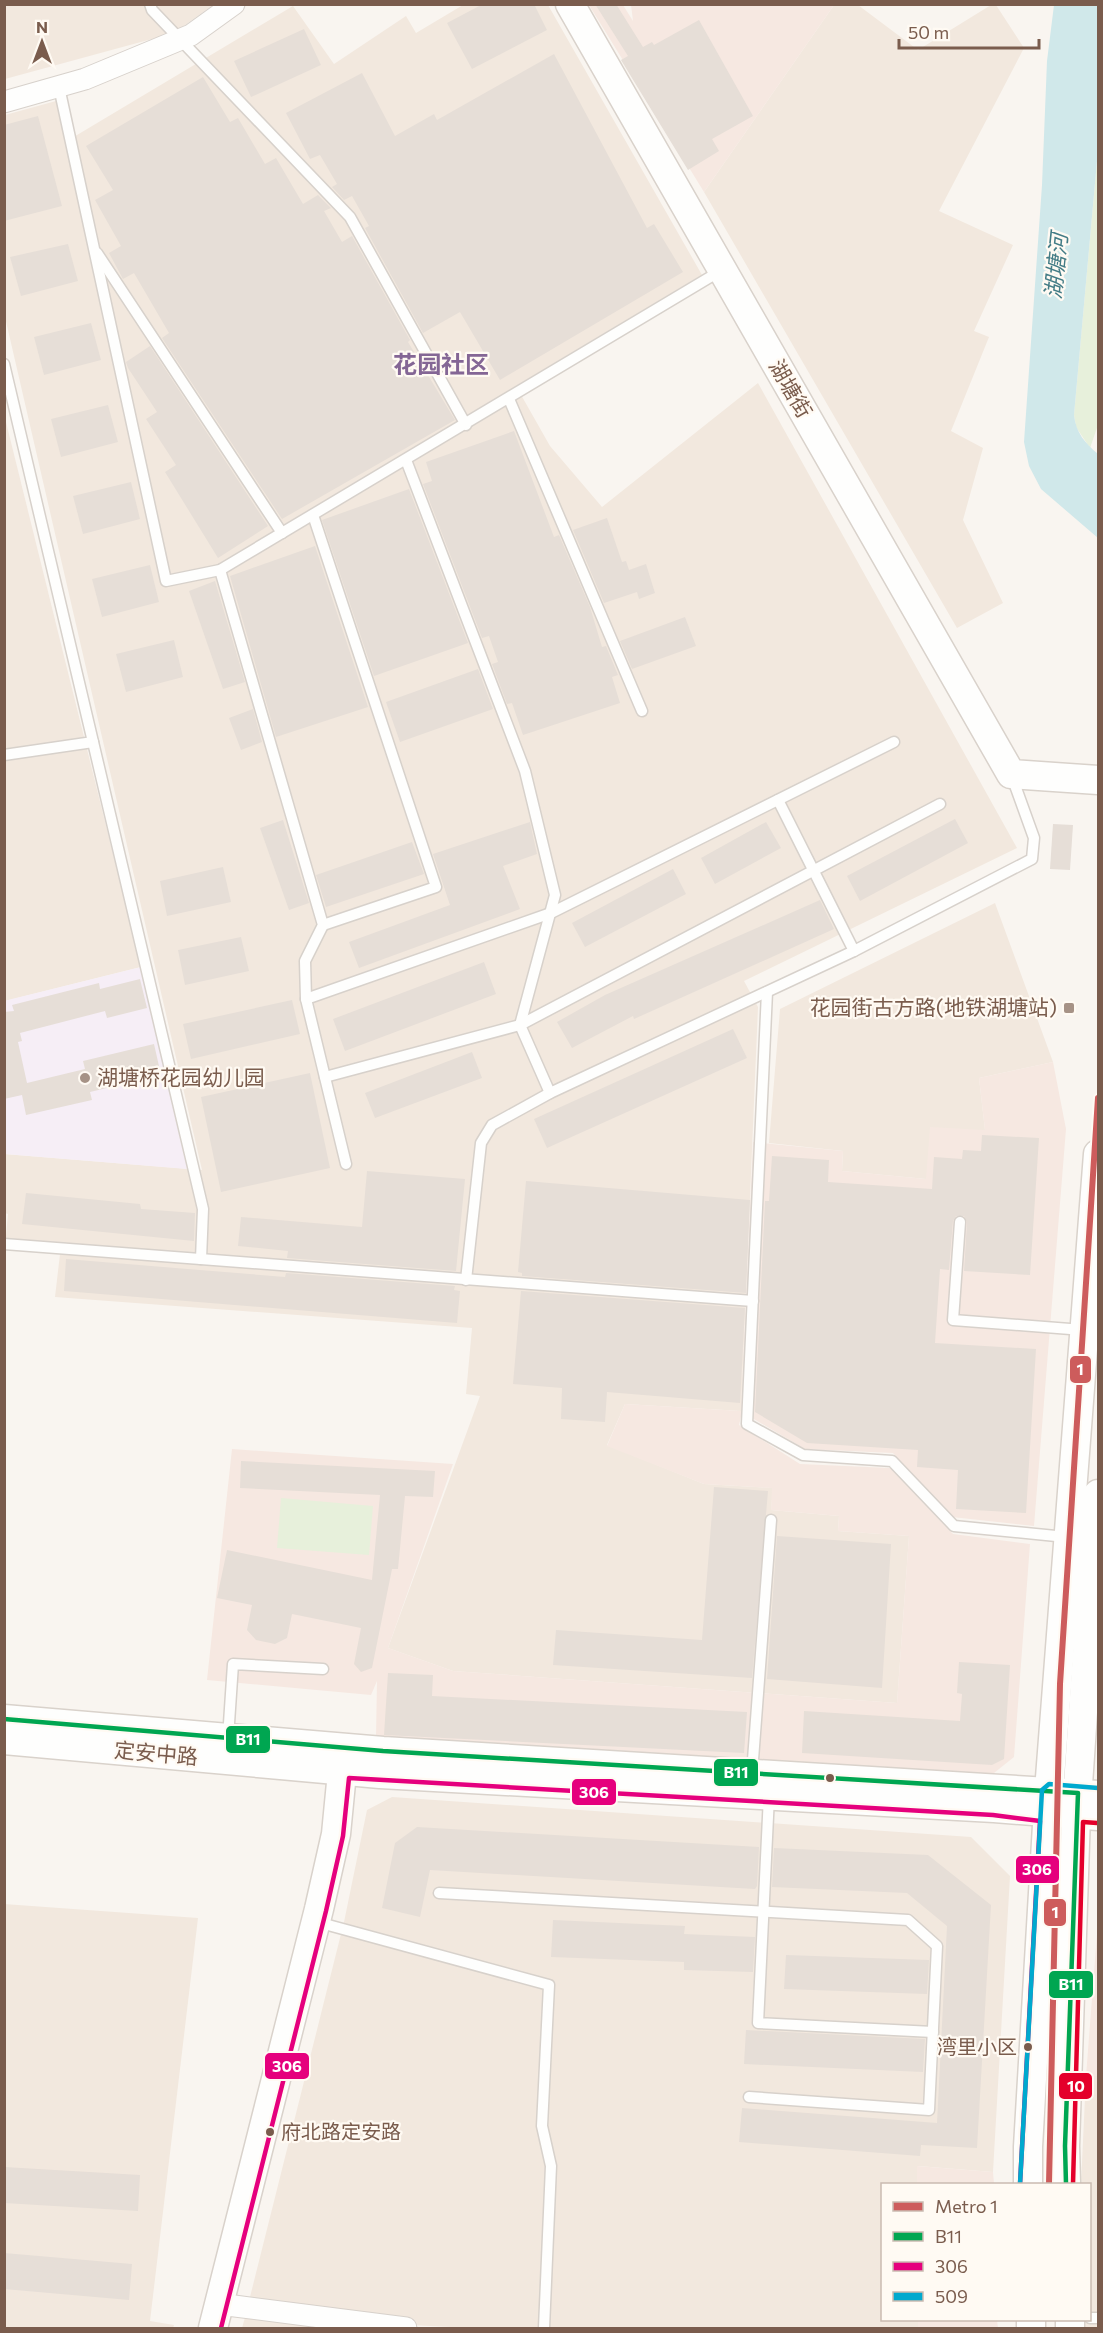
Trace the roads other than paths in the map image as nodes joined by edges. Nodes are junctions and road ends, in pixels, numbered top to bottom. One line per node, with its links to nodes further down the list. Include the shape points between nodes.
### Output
1 (150, 4): 4 (lane)
2 (234, 4): 4 (street)
3 (570, 4): 8 (main road, 湖塘街)
4 (180, 40): 5 (street); 11 (lane, via 350,217)
5 (59, 87): 6 (street); 7 (lane)
6 (4, 102)
7 (94, 248): 14 (lane); 15 (lane, via 166,581)
8 (722, 270): 10 (lane); 20 (main road, 湖塘街)
9 (4, 364): 17 (lane)
10 (509, 399): 11 (lane); 16 (lane)
11 (466, 425): 12 (lane)
12 (406, 460): 13 (lane); 25 (lane, via 525,771 555,895)
13 (313, 515): 14 (lane); 26 (lane, via 436,887)
14 (282, 533): 15 (lane)
15 (220, 570): 26 (lane)
16 (642, 711)
17 (93, 742): 19 (lane); 37 (lane, via 203,1209)
18 (894, 742): 22 (lane)
19 (4, 755)
20 (1011, 774): 21 (main road); 27 (lane, via 1034,838 1032,860)
21 (1098, 780)
22 (778, 800): 24 (lane); 25 (lane)
23 (940, 804): 24 (lane)
24 (813, 870): 27 (lane); 30 (lane)
25 (550, 913): 29 (lane); 30 (lane)
26 (323, 925): 29 (lane, via 305,961)
27 (854, 951): 28 (lane)
28 (767, 992): 32 (lane); 39 (lane)
29 (306, 999): 31 (lane)
30 (520, 1025): 31 (lane); 32 (lane)
31 (325, 1077): 34 (lane)
32 (550, 1093): 38 (lane, via 492,1125 481,1143)
33 (1098, 1154): 40 (main road)
34 (346, 1164)
35 (960, 1222): 40 (lane, via 953,1320)
36 (4, 1244): 37 (lane)
37 (201, 1259): 38 (lane)
38 (466, 1280): 39 (lane)
39 (753, 1301): 43 (lane, via 747,1424 803,1455 892,1461 954,1526)
40 (1086, 1330): 43 (main road)
41 (1098, 1494): 45 (main road)
42 (771, 1520): 50 (lane)
43 (1068, 1537): 51 (main road)
44 (323, 1669): 47 (lane, via 233,1664)
45 (1091, 1706): 52 (main road)
46 (4, 1719): 47 (main road, 定安中路)
47 (228, 1738): 49 (main road, 定安中路)
48 (4, 1740): 49 (main road, 定安中路)
49 (343, 1759): 50 (main road, 定安中路); 55 (main road, via 336,1834)
50 (761, 1784): 51 (main road, 定安中路, via 994,1808); 54 (lane)
51 (1048, 1802): 52 (main road, 定安中路); 58 (main road)
52 (1088, 1805): 59 (main road)
53 (439, 1893): 54 (lane)
54 (763, 1912): 56 (lane, via 908,1920 937,1946); 56 (lane, via 758,2023)
55 (316, 1922): 60 (main road); 62 (lane, via 549,1984 542,2126 551,2166)
56 (933, 2032): 57 (lane, via 929,2110)
57 (750, 2097)
58 (1028, 2183)
59 (1066, 2183)
60 (216, 2316): 61 (street)
61 (406, 2328)
62 (544, 2328)

